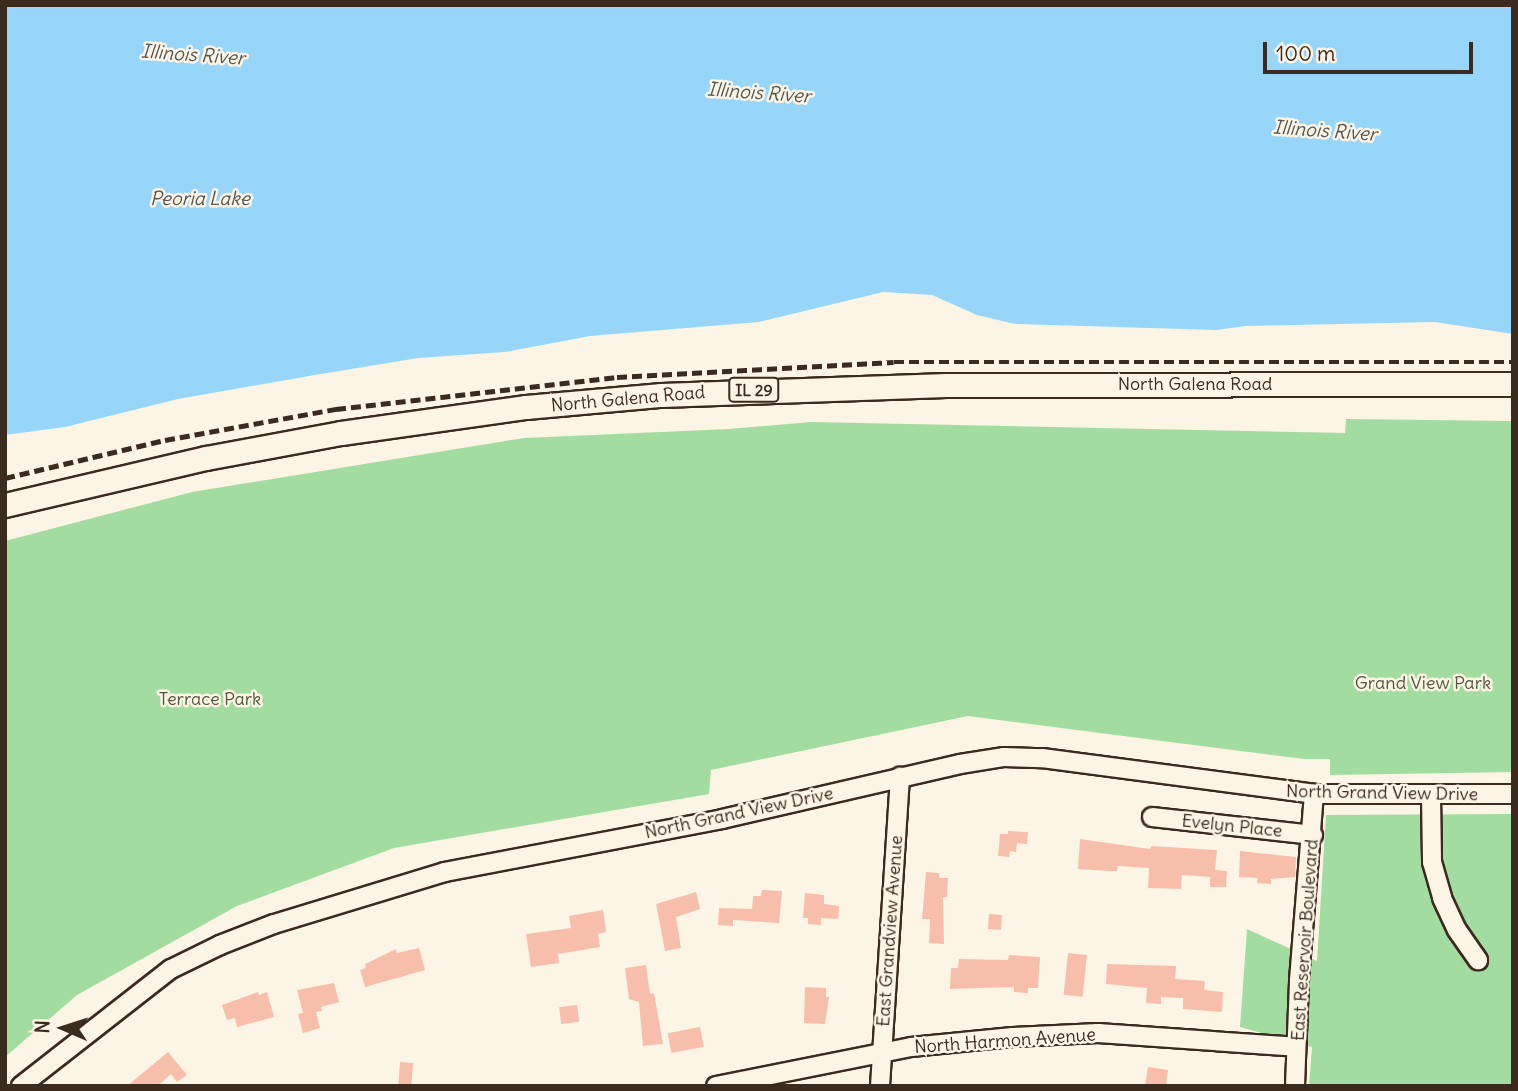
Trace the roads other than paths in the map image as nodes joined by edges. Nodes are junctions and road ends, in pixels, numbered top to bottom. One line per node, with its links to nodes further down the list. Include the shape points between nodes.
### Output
1 (1513, 384): 2 (main road, North Galena Road / IL 29, via 958,385 661,395 526,407 368,429 206,458)
2 (5, 505)
3 (900, 777): 4 (street, North Grand View Drive, via 979,760 1027,757); 11 (street, East Grandview Avenue); 12 (street, North Grand View Drive, via 722,818 445,872 274,924 171,969)
4 (1314, 794): 6 (street, North Grand View Drive); 8 (street, East Reservoir Boulevard)
5 (1513, 794): 6 (street, North Grand View Drive)
6 (1431, 796): 9 (street, via 1433,862 1442,898)
7 (1152, 817): 8 (street, Evelyn Place)
8 (1313, 835): 10 (street, East Reservoir Boulevard)
9 (1478, 960)
10 (1296, 1047): 11 (street, North Harmon Avenue, via 1090,1033 969,1040); 15 (street, East Reservoir Boulevard)
11 (883, 1052): 13 (street, North Harmon Avenue); 14 (street, East Grandview Avenue)
12 (21, 1086)
13 (716, 1086)
14 (880, 1086)
15 (1295, 1086)

